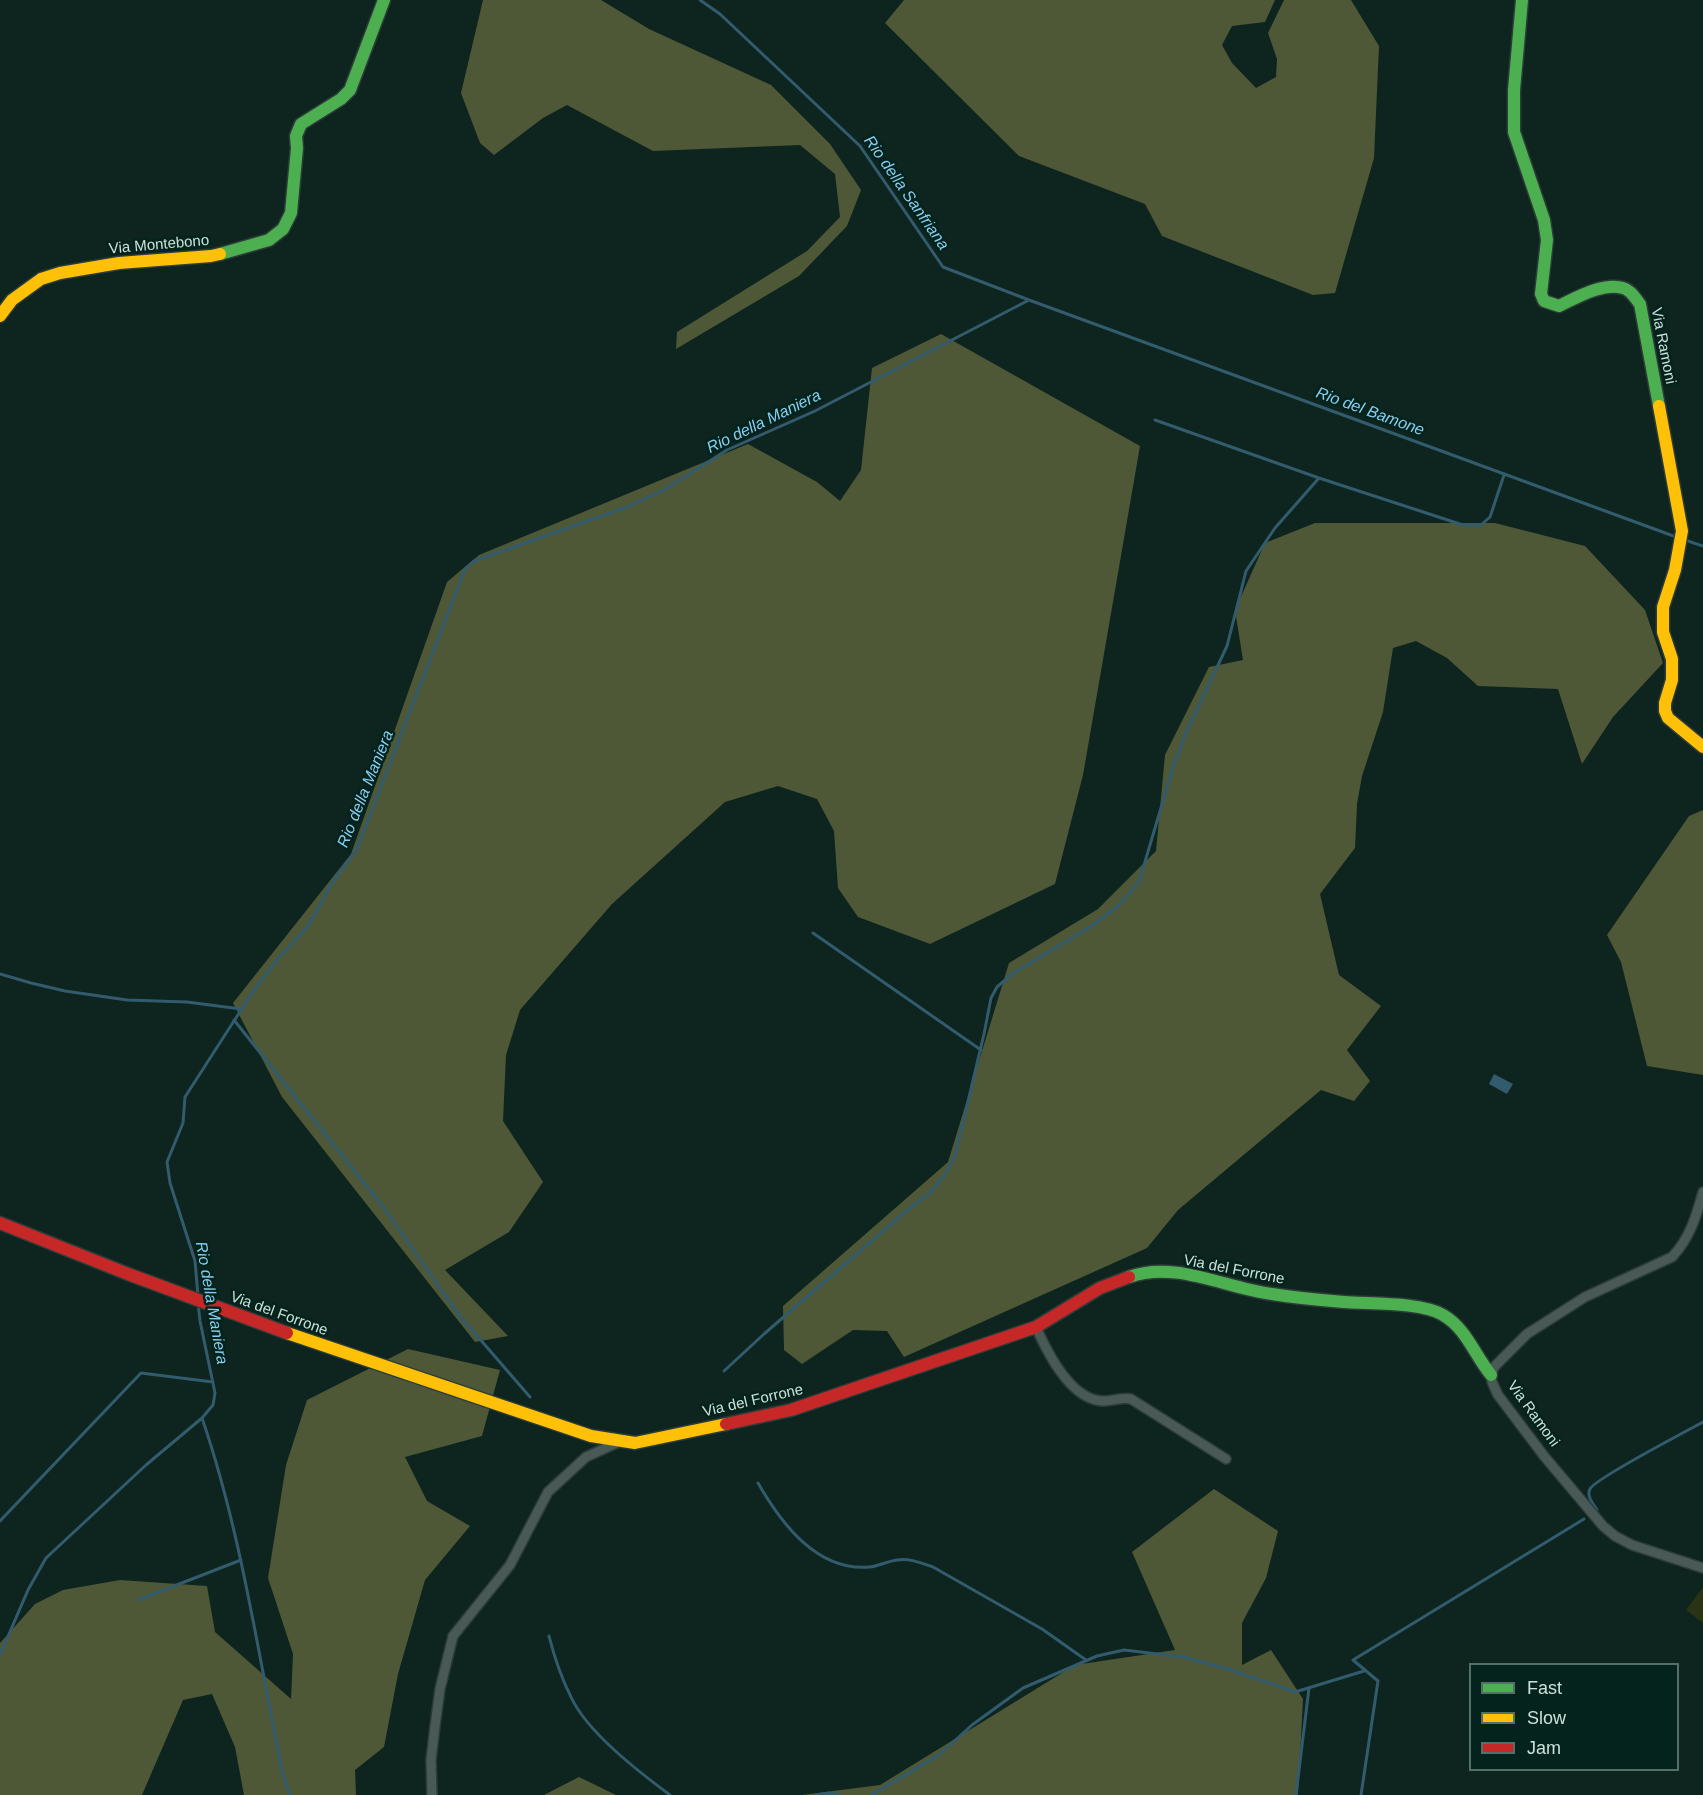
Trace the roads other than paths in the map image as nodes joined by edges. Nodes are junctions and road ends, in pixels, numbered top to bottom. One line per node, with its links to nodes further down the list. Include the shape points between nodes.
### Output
1 (384, 0): 3 (street, Via Montebono, via 350,90 300,124 291,213 283,229 269,240 211,256 118,263 60,273 41,279 12,300)
2 (1522, 0): 4 (street, Via Ramoni, via 1514,132 1547,240 1541,294 1544,301 1559,306 1580,296 1621,287 1640,304 1682,531 1663,607 1663,632 1672,659 1665,711 1668,718)
3 (0, 316)
4 (1703, 747)
5 (1703, 1192): 8 (street, Via Ramoni, via 1695,1221 1683,1246 1672,1257 1586,1297 1527,1334 1494,1367)
6 (0, 1223): 9 (street, Via del Forrone, via 337,1351 591,1436)
7 (1036, 1327): 8 (street, Via del Forrone, via 1100,1288 1140,1273 1168,1272 1269,1294 1404,1305 1441,1313 1453,1321); 9 (street, Via del Forrone, via 791,1410 635,1443); 10 (street, via 1060,1371 1089,1397 1102,1401 1131,1399)
8 (1491, 1375): 11 (street, Via Ramoni, via 1498,1395 1603,1526 1632,1545)
9 (621, 1441): 12 (street, via 586,1457 548,1492 510,1565 453,1636 435,1726)
10 (1226, 1459)
11 (1703, 1568)
12 (432, 1795)

